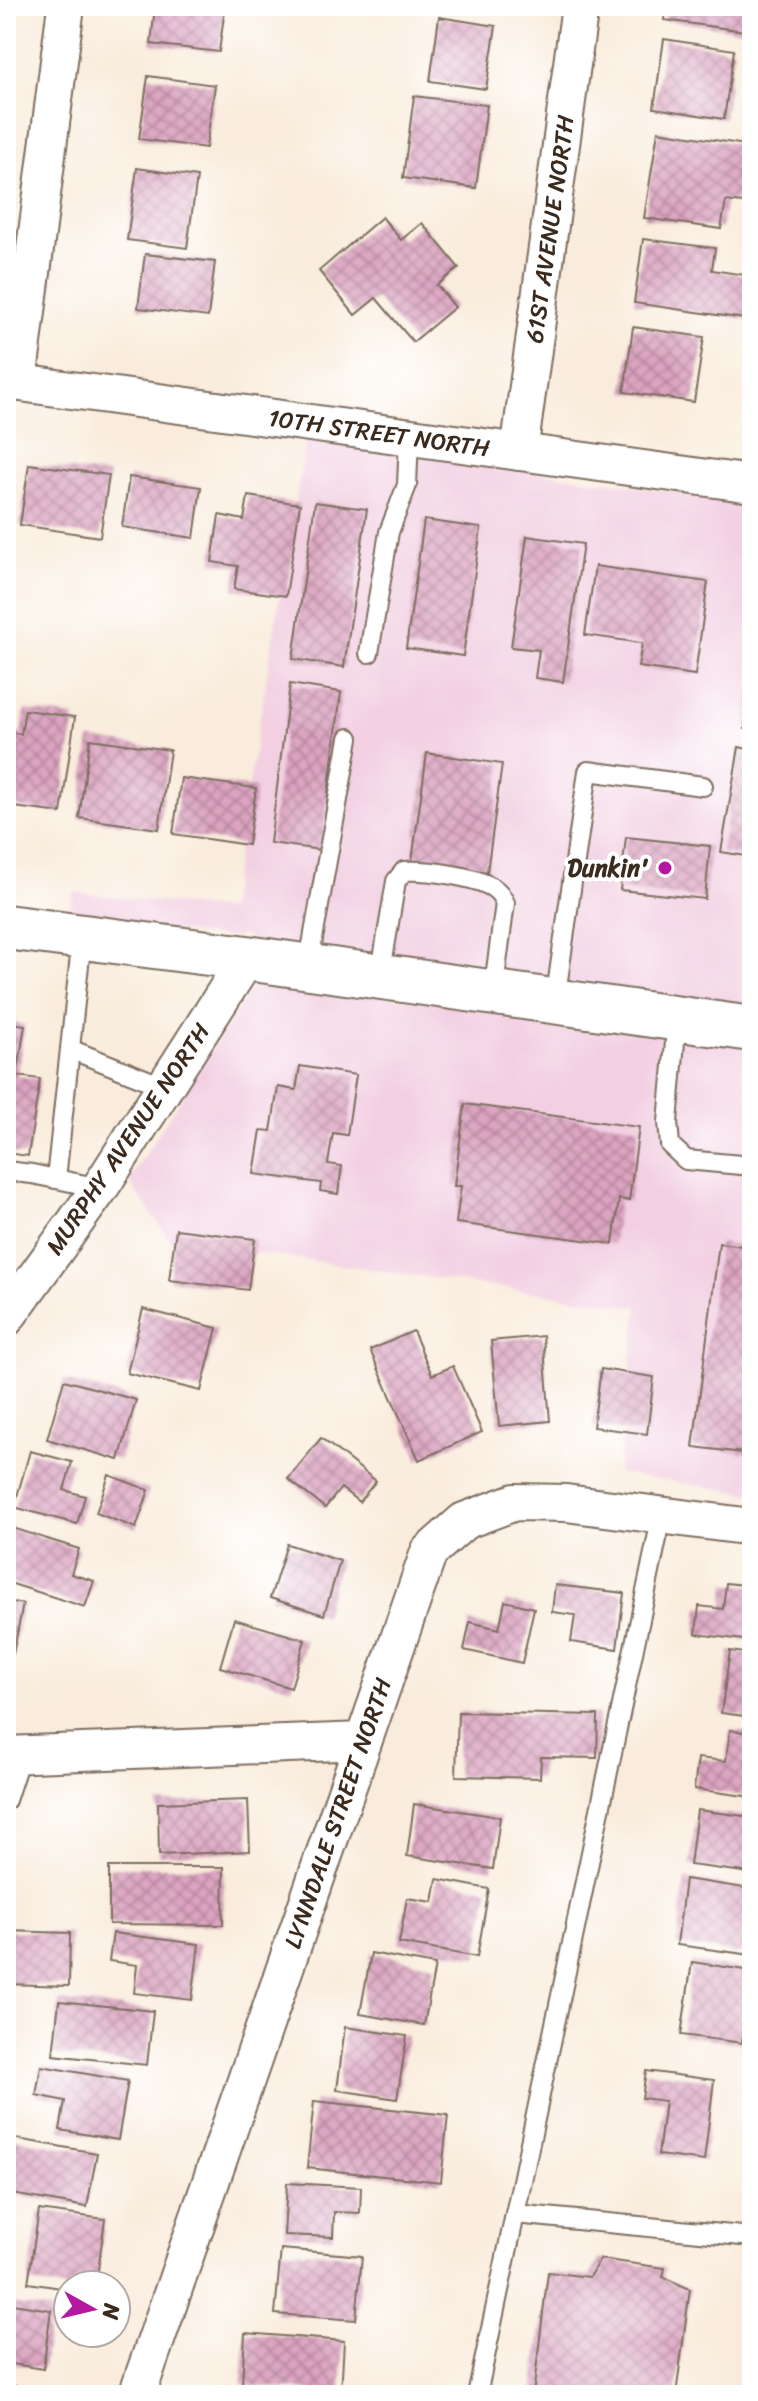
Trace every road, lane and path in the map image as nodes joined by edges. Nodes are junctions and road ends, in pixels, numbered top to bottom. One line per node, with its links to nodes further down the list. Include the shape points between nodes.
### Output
1 (66, 6): 3 (street)
2 (580, 6): 5 (street, 61ST AVENUE NORTH)
3 (12, 382): 4 (street, 10TH STREET NORTH)
4 (409, 437): 5 (street, 10TH STREET NORTH); 7 (lane, via 407,485 389,532)
5 (519, 452): 6 (street, 10TH STREET NORTH)
6 (752, 484)
7 (369, 653)
8 (349, 738): 13 (lane)
9 (703, 786): 16 (lane, via 588,771)
10 (6, 927): 11 (main road)
11 (82, 937): 12 (main road); 19 (lane)
12 (247, 958): 13 (main road); 20 (street, MURPHY AVENUE NORTH)
13 (308, 967): 14 (main road)
14 (380, 977): 15 (main road); 15 (lane, via 396,881 404,871 419,870 482,882 498,891 505,903)
15 (493, 993): 16 (main road)
16 (555, 1001): 17 (main road)
17 (677, 1019): 18 (main road); 21 (lane, via 670,1145 686,1160)
18 (752, 1029)
19 (70, 1049): 20 (lane); 23 (lane)
20 (165, 1087): 24 (street, MURPHY AVENUE NORTH)
21 (752, 1166)
22 (6, 1171): 23 (lane)
23 (56, 1179): 24 (lane)
24 (100, 1188): 25 (street, MURPHY AVENUE NORTH)
25 (16, 1288): 26 (street, MURPHY AVENUE NORTH)
26 (6, 1318)
27 (662, 1515): 28 (street, LYNNDALE STREET NORTH); 29 (street, LYNNDALE STREET NORTH, via 515,1502 464,1521 429,1552); 32 (lane)
28 (752, 1527)
29 (363, 1741): 30 (street); 34 (street, LYNNDALE STREET NORTH)
30 (14, 1755): 31 (lane)
31 (6, 1800)
32 (515, 2214): 33 (lane); 35 (lane)
33 (752, 2237)
34 (137, 2395)
35 (477, 2395)

